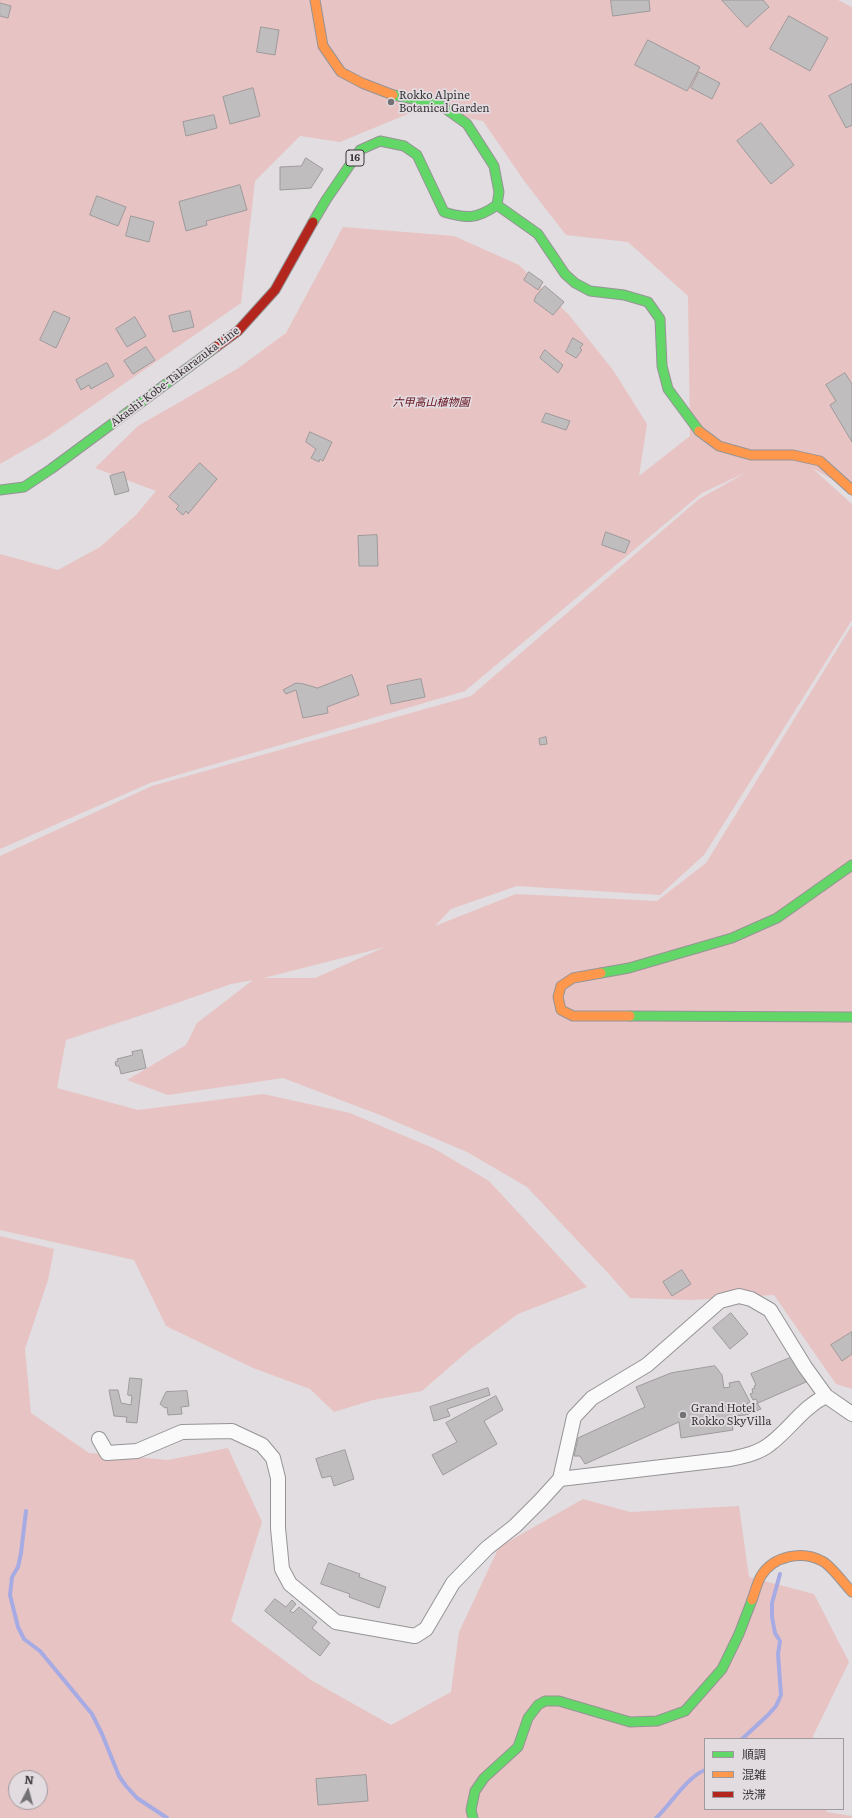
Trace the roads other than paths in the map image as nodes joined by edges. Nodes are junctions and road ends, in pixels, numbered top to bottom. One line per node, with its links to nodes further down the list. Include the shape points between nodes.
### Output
1 (315, 0): 2 (street, via 323,46 341,72 392,95 439,104 467,124 494,166 499,192)
2 (497, 205): 3 (street, Akashi-Kobe-Takarazuka Line / 16, via 482,216 463,218 444,212 417,155 404,146 380,141 360,150 326,200 275,290 238,331 52,469 24,486); 4 (street, via 538,234 565,274 575,283 590,291 624,295 648,302 660,319 662,366 668,389 697,430 719,446 751,455 793,455 820,461)
3 (0, 490)
4 (852, 490)
5 (852, 865): 6 (street, via 777,918 732,938 629,968 573,978 561,986 558,997 561,1010 573,1016)
6 (852, 1017)
7 (826, 1396): 8 (street); 10 (street, via 814,1402 770,1444 752,1454 730,1459); 10 (street, via 770,1310 751,1299 739,1296 720,1301 648,1365 592,1398 574,1417)
8 (852, 1414)
9 (99, 1439): 10 (street, via 107,1453 137,1451 182,1432 232,1431 262,1445 273,1458 278,1478 278,1528 282,1569 290,1584 336,1622 416,1636 426,1629 453,1583 487,1548 515,1526)
10 (560, 1479)
11 (852, 1592): 12 (street, via 823,1562 806,1555 786,1557 773,1564 761,1576 739,1634 722,1669 685,1710 657,1721 630,1722 559,1701 545,1701 538,1705 528,1718 518,1747 484,1778 475,1791 471,1810)
12 (473, 1818)

